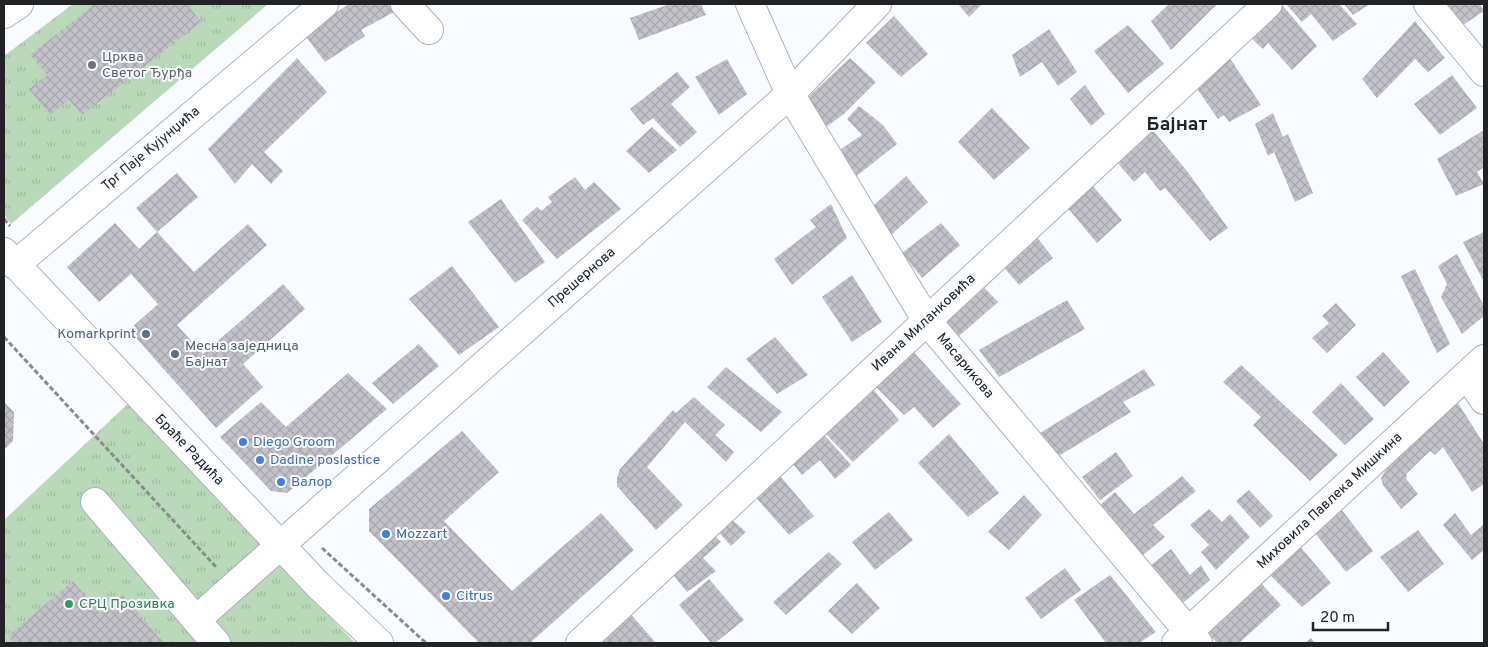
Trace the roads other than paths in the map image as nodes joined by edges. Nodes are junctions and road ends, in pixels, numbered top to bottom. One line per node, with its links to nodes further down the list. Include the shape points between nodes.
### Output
1 (19, 4): 8 (street)
2 (324, 4): 12 (street, Трг Паје Кујунџића)
3 (405, 4): 9 (street)
4 (750, 4): 11 (street, Масарикова)
5 (877, 4): 11 (street, Прешернова)
6 (1268, 4): 13 (street, Ивана Миланковића)
7 (1428, 4): 10 (street)
8 (4, 14)
9 (429, 30)
10 (1484, 72)
11 (790, 94): 13 (street, Масарикова); 17 (street, Прешернова)
12 (9, 258): 17 (street, Браће Радића)
13 (927, 321): 19 (street, Масарикова, via 1084,505); 22 (street, Ивана Миланковића)
14 (1476, 367): 15 (street); 19 (street, Миховила Павлека Мишкина)
15 (1484, 400)
16 (94, 502): 18 (street)
17 (281, 547): 18 (street, Прешернова); 21 (street, Браће Радића)
18 (196, 620): 20 (street)
19 (1187, 640)
20 (216, 643)
21 (380, 643)
22 (580, 643)

